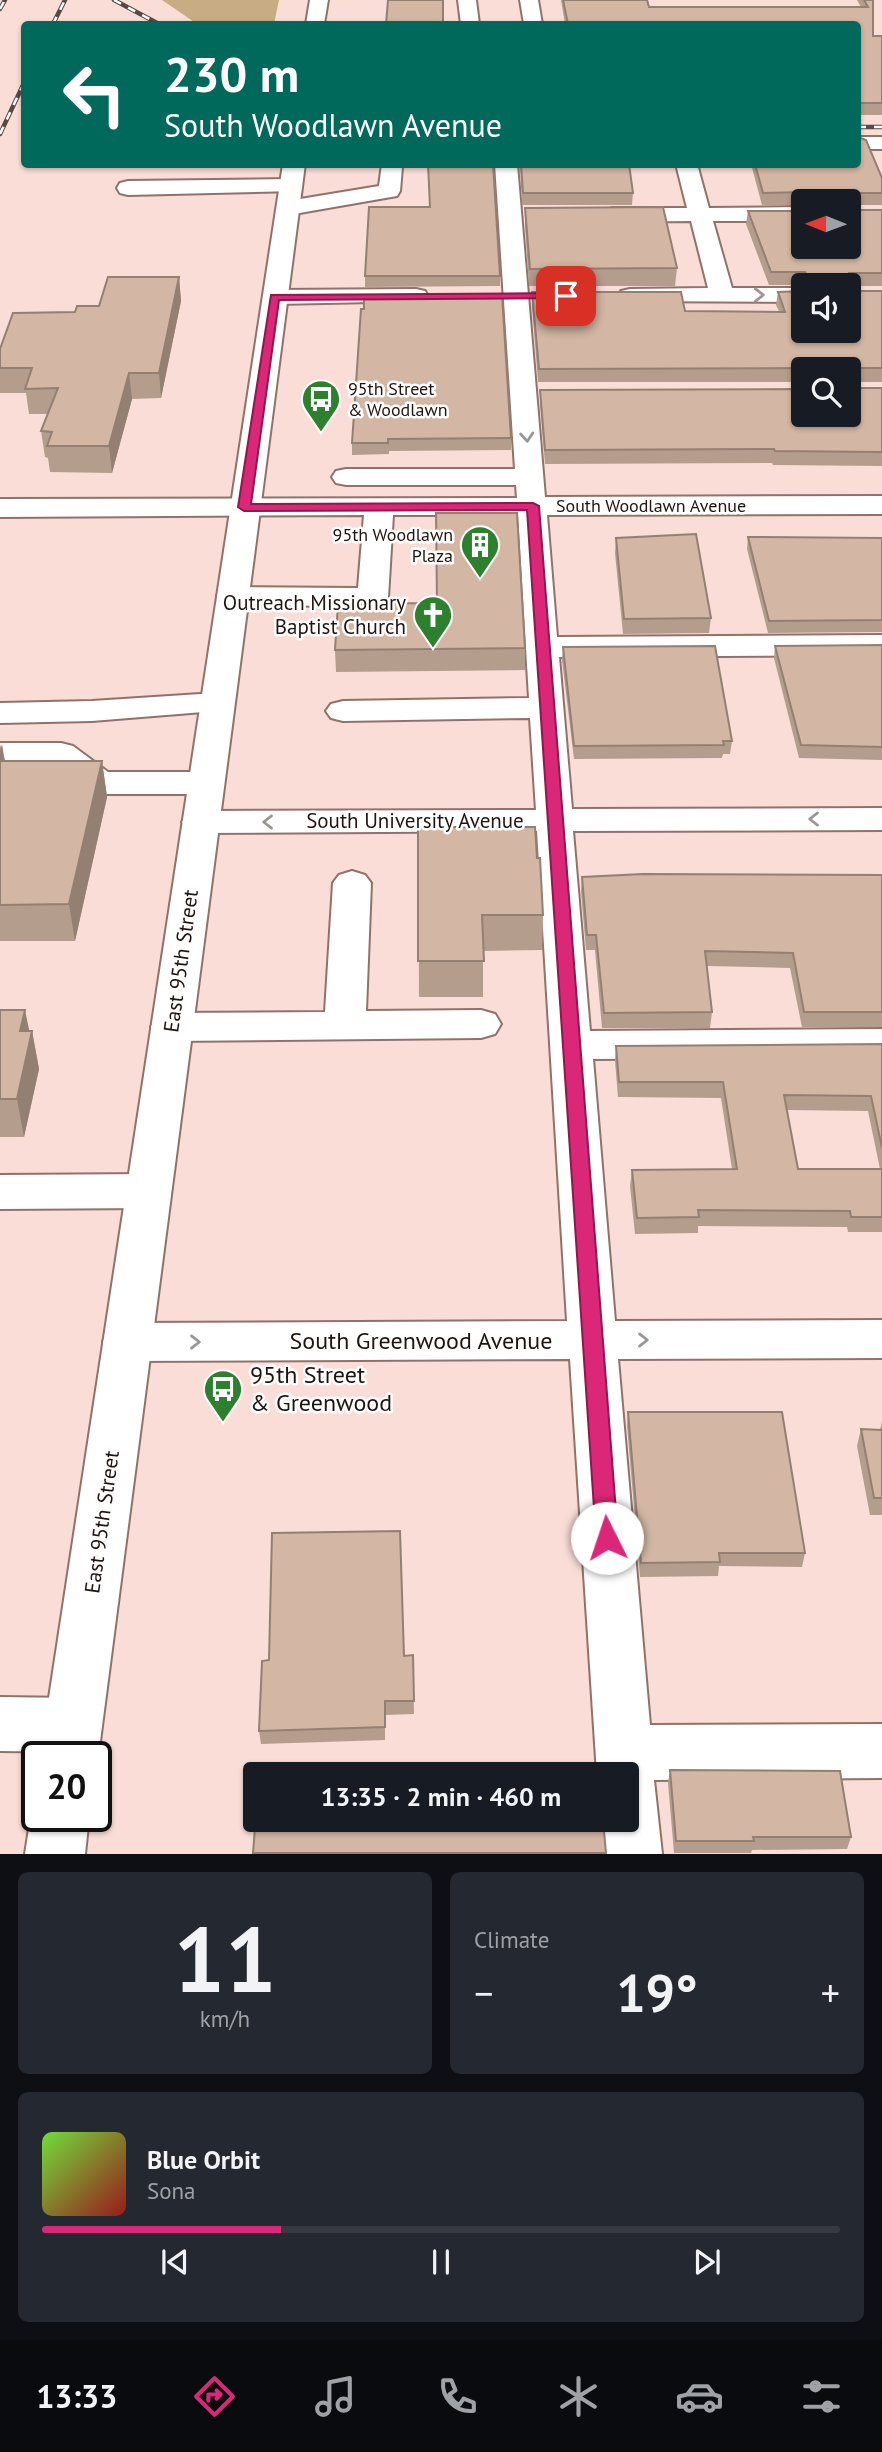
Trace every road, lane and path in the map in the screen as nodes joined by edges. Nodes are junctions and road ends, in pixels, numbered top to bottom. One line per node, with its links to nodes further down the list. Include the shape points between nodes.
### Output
1 (319, 0): 4 (street)
2 (467, 0): 5 (street)
3 (529, 0): 6 (street)
4 (316, 21)
5 (470, 21)
6 (532, 21)
7 (861, 143): 8 (street)
8 (882, 143)
9 (391, 168): 12 (street, via 389,191)
10 (506, 168): 15 (street)
11 (687, 168): 18 (street)
12 (291, 186): 13 (street); 26 (street, East 95th Street)
13 (128, 188)
14 (791, 214): 18 (street)
15 (510, 215): 16 (street); 23 (street)
16 (536, 215)
17 (587, 215): 18 (street)
18 (700, 215): 19 (street)
19 (722, 295): 20 (street, one-way to 20); 25 (street)
20 (791, 295)
21 (446, 296): 26 (street)
22 (487, 296): 23 (street)
23 (514, 296): 24 (street); 27 (street)
24 (542, 296)
25 (611, 296)
26 (275, 297): 33 (street, East 95th Street)
27 (524, 393): 28 (street); 31 (street, one-way to 31)
28 (552, 393)
29 (346, 477): 30 (street)
30 (447, 477): 31 (street); 35 (street)
31 (532, 492): 32 (street, South Woodlawn Avenue); 35 (street, South Woodlawn Avenue); 39 (street)
32 (882, 505)
33 (244, 507): 34 (street, South Woodlawn Avenue); 36 (street, South Woodlawn Avenue); 37 (street, East 95th Street)
34 (379, 507): 35 (street, South Woodlawn Avenue); 37 (street, via 372,605)
35 (447, 507)
36 (0, 508)
37 (232, 596): 40 (street, East 95th Street)
38 (882, 645): 39 (street)
39 (543, 647): 41 (street)
40 (216, 703): 43 (street); 45 (street, East 95th Street)
41 (547, 708): 42 (street); 47 (street)
42 (343, 711)
43 (0, 713)
44 (0, 753): 45 (street, via 61,753 100,783)
45 (205, 783): 48 (street, East 95th Street)
46 (882, 819): 47 (street, South University Avenue, one-way to 47)
47 (556, 821): 48 (street, South University Avenue, one-way to 48); 54 (street)
48 (200, 822): 52 (street, East 95th Street)
49 (352, 883): 51 (street)
50 (481, 1024): 51 (street)
51 (345, 1025): 52 (street)
52 (171, 1027): 55 (street, East 95th Street)
53 (882, 1043): 54 (street)
54 (571, 1045): 58 (street)
55 (149, 1191): 56 (street); 59 (street, East 95th Street)
56 (0, 1192)
57 (882, 1339): 58 (street, South Greenwood Avenue, one-way to 57)
58 (591, 1341): 59 (street, South Greenwood Avenue, one-way to 58); 63 (street)
59 (127, 1342): 61 (street, East 95th Street)
60 (0, 1724): 61 (street)
61 (71, 1741)
62 (882, 1751): 64 (street)
63 (624, 1762)
64 (639, 1769)
65 (58, 1832): 67 (street)
66 (630, 1832): 68 (street)
67 (55, 1853)
68 (632, 1853)

